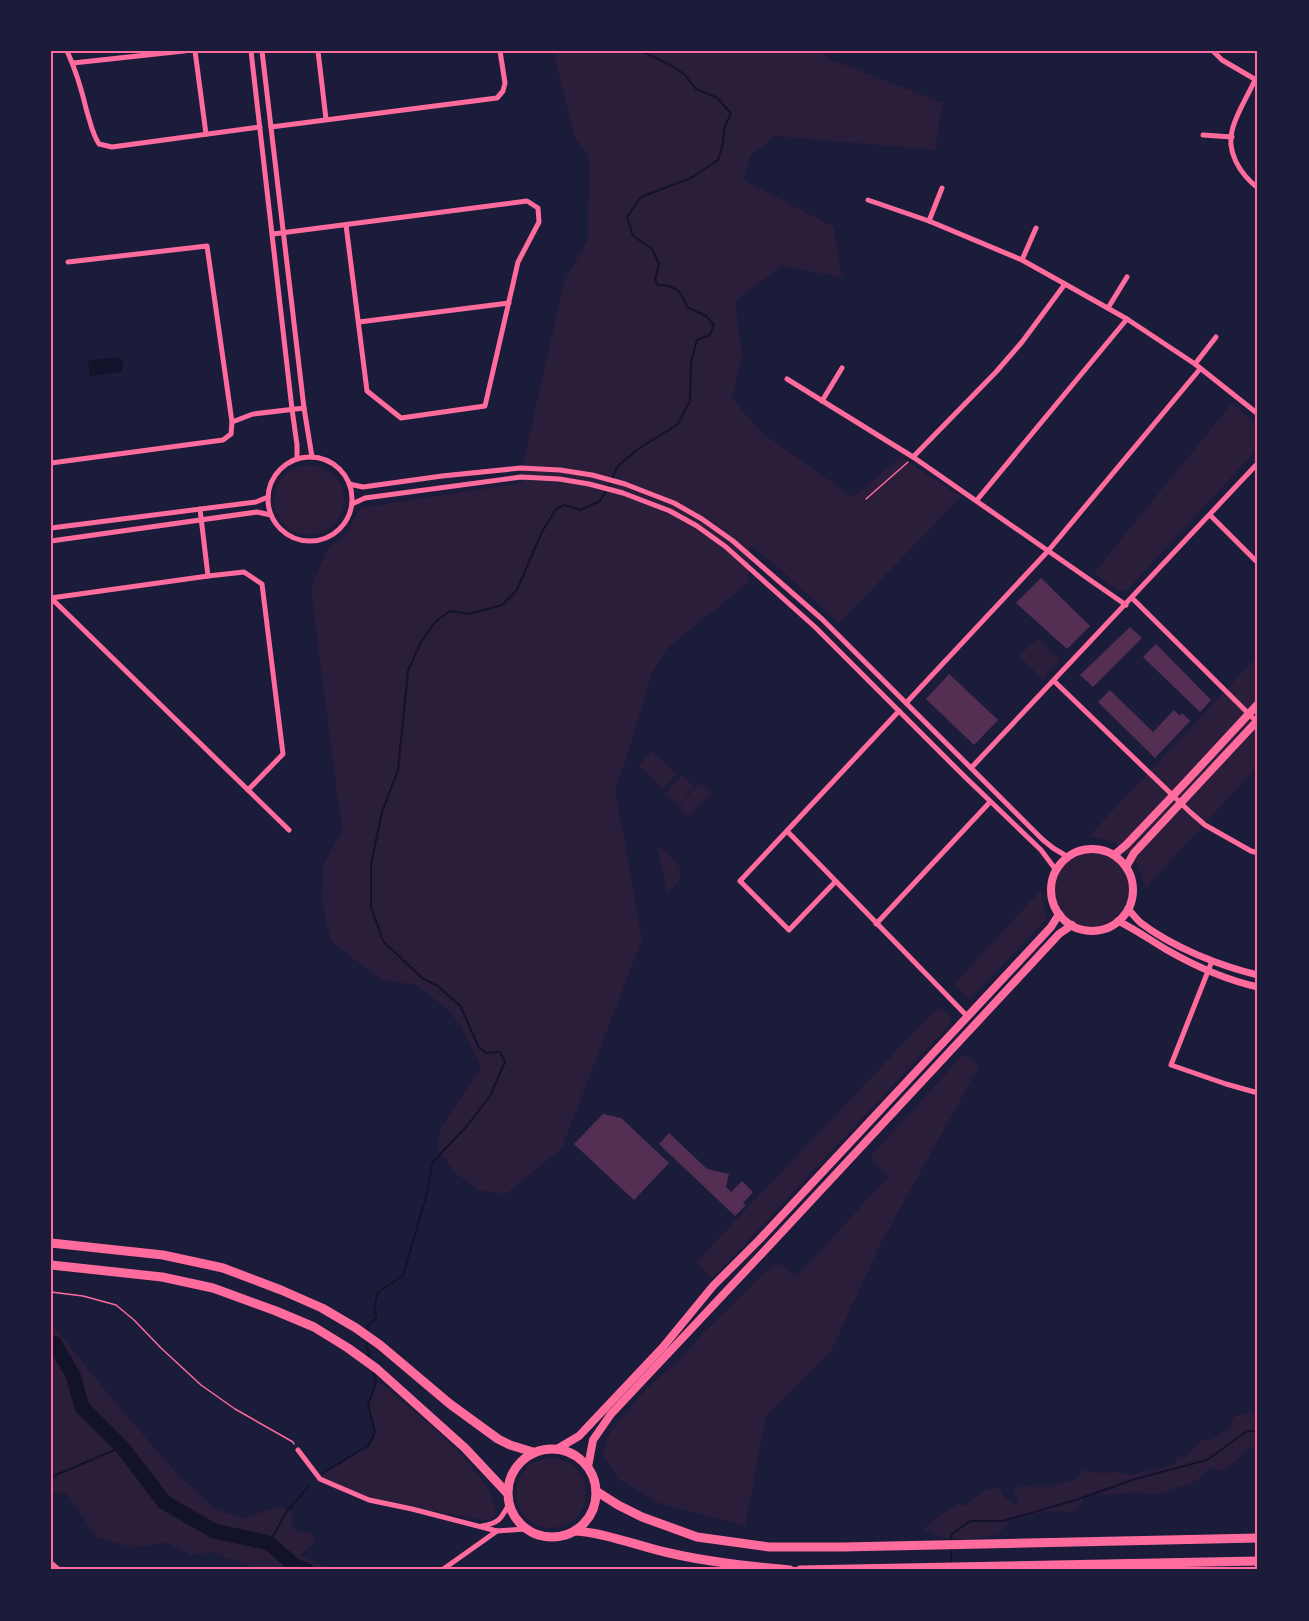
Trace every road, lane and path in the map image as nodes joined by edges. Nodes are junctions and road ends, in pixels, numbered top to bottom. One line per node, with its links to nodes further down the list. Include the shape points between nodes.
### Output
1 (66, 51): 9 (street)
2 (184, 51): 9 (street)
3 (195, 51): 14 (street)
4 (251, 51): 12 (street)
5 (262, 51): 13 (street)
6 (318, 51): 11 (street)
7 (500, 51): 11 (street, via 505,83 497,98)
8 (1213, 51): 10 (street)
9 (73, 63): 14 (street, via 92,133 99,144 112,147)
10 (1257, 81): 16 (street)
11 (326, 119): 13 (street)
12 (260, 127): 14 (street); 24 (street)
13 (271, 127): 23 (street)
14 (206, 134)
15 (1203, 135): 16 (street)
16 (1232, 137): 18 (street, via 1236,164)
17 (942, 188): 20 (street)
18 (1258, 188)
19 (868, 200): 20 (street)
20 (929, 222): 25 (street)
21 (346, 225): 23 (street); 29 (street, via 527,201 538,208 540,222 518,262); 32 (street)
22 (1036, 228): 25 (street)
23 (284, 233): 24 (street); 39 (street)
24 (273, 234): 40 (street)
25 (1022, 260): 28 (street)
26 (68, 262): 42 (street, via 207,246)
27 (1127, 277): 30 (street)
28 (1065, 284): 30 (street); 44 (street, via 996,372)
29 (509, 303): 32 (street); 32 (street, via 485,406 401,418 367,391)
30 (1108, 308): 31 (street)
31 (1127, 319): 34 (street); 51 (street)
32 (359, 322)
33 (1216, 336): 34 (street)
34 (1195, 364): 36 (street)
35 (842, 368): 38 (street)
36 (1200, 369): 41 (street); 59 (street)
37 (787, 379): 38 (street)
38 (822, 401): 44 (street)
39 (304, 408): 40 (street); 43 (street)
40 (292, 409): 42 (street, via 253,414); 45 (street)
41 (1258, 414)
42 (232, 422): 46 (street, via 231,434 223,440)
43 (312, 457): 45 (street); 48 (street, via 331,463)
44 (913, 457): 50 (path); 51 (street)
45 (297, 459): 49 (street, via 274,478)
46 (51, 463)
47 (1258, 463): 55 (street)
48 (349, 484): 52 (street); 66 (street, via 363,487 521,468 560,470 626,484 674,503 733,541 822,619)
49 (268, 497): 53 (street); 54 (street)
50 (866, 499)
51 (977, 501): 59 (street)
52 (352, 504): 54 (street, via 344,524 327,538 316,541 284,533); 68 (street, via 365,498 521,477 559,479 623,493 670,511 726,547 815,627)
53 (200, 509): 56 (street); 57 (street)
54 (271, 515): 56 (street, via 257,512)
55 (1210, 515): 60 (street); 63 (street)
56 (202, 521): 58 (street); 61 (street)
57 (51, 528)
58 (51, 541)
59 (1048, 551): 64 (street); 66 (street)
60 (1258, 563)
61 (208, 576): 62 (street); 72 (street, via 244,572 262,584 283,754)
62 (51, 598): 72 (street)
63 (1132, 598): 64 (street); 69 (street)
64 (1126, 605): 65 (street)
65 (1054, 681): 71 (street); 73 (street)
66 (906, 703): 71 (street)
67 (1258, 704): 69 (main road)
68 (899, 711): 74 (street); 77 (street)
69 (1248, 714): 70 (street); 73 (main road)
70 (1257, 722): 75 (main road)
71 (971, 768): 80 (street, via 1053,848)
72 (248, 789): 76 (street)
73 (1172, 796): 75 (street); 79 (main road)
74 (990, 802): 82 (street, via 1041,850); 87 (street)
75 (1180, 804): 78 (street, via 1205,825); 81 (main road, via 1134,853)
76 (289, 830)
77 (787, 831): 83 (street); 83 (street, via 740,881 789,930)
78 (1258, 853)
79 (1114, 855): 80 (main road, via 1096,849); 81 (main road)
80 (1068, 857): 82 (main road)
81 (1126, 867): 84 (main road, via 1133,887)
82 (1056, 870): 85 (main road, via 1052,897)
83 (835, 882): 87 (street)
84 (1128, 909): 86 (main road); 89 (street, via 1140,922)
85 (1059, 914): 88 (main road); 93 (main road)
86 (1118, 921): 88 (main road, via 1101,930); 90 (street)
87 (876, 924): 93 (street)
88 (1072, 925): 101 (main road, via 1059,934 611,1414 593,1440)
89 (1212, 961): 90 (street); 91 (street)
90 (1207, 970): 92 (street); 94 (street, via 1172,1065)
91 (1258, 975)
92 (1258, 987)
93 (967, 1016): 98 (main road, via 713,1286 663,1347 579,1436)
94 (1258, 1093)
95 (51, 1244): 100 (highway, via 163,1255 223,1269 281,1290 322,1308 380,1345 498,1439)
96 (51, 1265): 103 (highway, via 162,1277 213,1288 314,1327 377,1369 410,1397)
97 (51, 1292): 99 (path, via 116,1305 201,1385 293,1442)
98 (557, 1449): 100 (highway); 101 (highway, via 580,1458)
99 (298, 1450): 105 (street, via 320,1479 366,1499)
100 (533, 1452): 103 (highway, via 514,1469)
101 (588, 1467): 102 (highway)
102 (596, 1491): 108 (highway, via 590,1515); 109 (highway, via 642,1518 697,1537 769,1547)
103 (507, 1493): 104 (highway)
104 (508, 1504): 105 (street, via 495,1524); 106 (highway)
105 (480, 1527): 107 (street)
106 (525, 1529): 107 (street); 108 (highway, via 548,1537)
107 (497, 1531): 112 (street)
108 (575, 1531): 114 (highway, via 596,1532 720,1563)
109 (1258, 1538)
110 (1258, 1561): 115 (highway)
111 (51, 1563): 113 (street)
112 (444, 1568)
113 (59, 1570)
114 (790, 1570)
115 (800, 1570)

